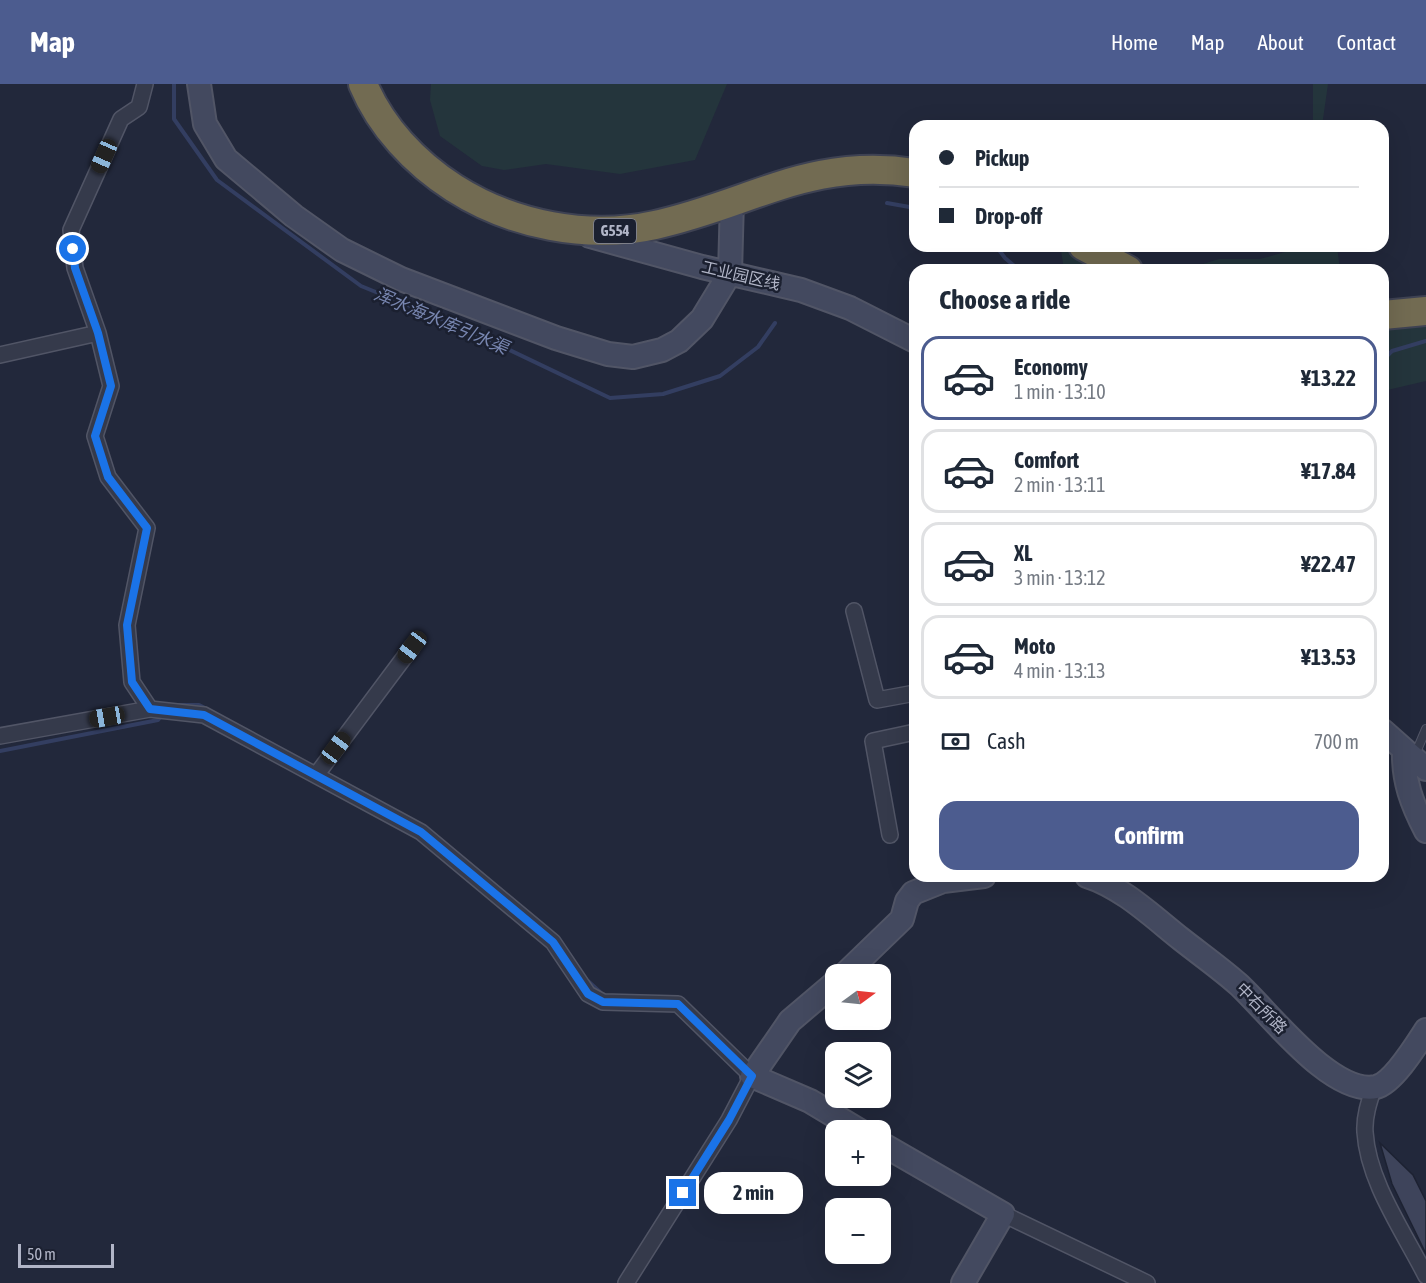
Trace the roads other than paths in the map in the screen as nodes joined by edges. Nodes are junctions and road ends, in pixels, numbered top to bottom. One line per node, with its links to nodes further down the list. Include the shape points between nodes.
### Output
1 (145, 84): 12 (street, via 139,107 121,119 71,230 75,268)
2 (199, 84): 9 (street, via 205,124 219,150 247,179 312,230 372,267 556,338 618,356 642,356 662,350 679,341 702,319)
3 (363, 84): 6 (highway, G554, via 378,113 403,146 443,181 489,207)
4 (909, 172): 5 (highway, G554, via 877,169 832,172)
5 (732, 200): 6 (highway, G554, via 635,229); 9 (street)
6 (560, 227): 9 (street, 工业园区线)
7 (1094, 252): 8 (highway)
8 (1117, 264)
9 (730, 273): 13 (street, 工业园区线, via 820,296)
10 (1426, 311): 11 (highway)
11 (1389, 314)
12 (98, 333): 14 (street); 18 (street, via 111,386 95,436 108,477 147,528 127,625 132,682)
13 (909, 338)
14 (0, 355)
15 (854, 611): 17 (street, via 877,699)
16 (412, 647): 24 (street)
17 (909, 694)
18 (160, 710): 21 (street); 24 (street, via 204,715)
19 (1426, 729): 23 (lane)
20 (909, 733): 26 (street, via 873,741)
21 (0, 736)
22 (1389, 736): 23 (street)
23 (1415, 759): 25 (street, via 1403,771 1408,795)
24 (319, 771): 32 (street, via 421,832 553,942 588,994 603,1002 678,1004)
25 (1426, 831)
26 (890, 835)
27 (940, 882): 29 (street, via 912,893 902,919)
28 (1105, 882): 33 (street, 中右所路, via 1238,983 1325,1070 1342,1080)
29 (855, 964)
30 (825, 992): 32 (street, via 790,1022)
31 (1426, 1030): 33 (street, via 1384,1084)
32 (757, 1070): 34 (street); 38 (street)
33 (1374, 1088): 37 (street, via 1367,1107 1365,1132 1370,1162)
34 (842, 1120)
35 (891, 1149): 36 (street)
36 (1003, 1214): 39 (street); 40 (street)
37 (1426, 1276)
38 (626, 1283)
39 (963, 1283)
40 (1147, 1283)

